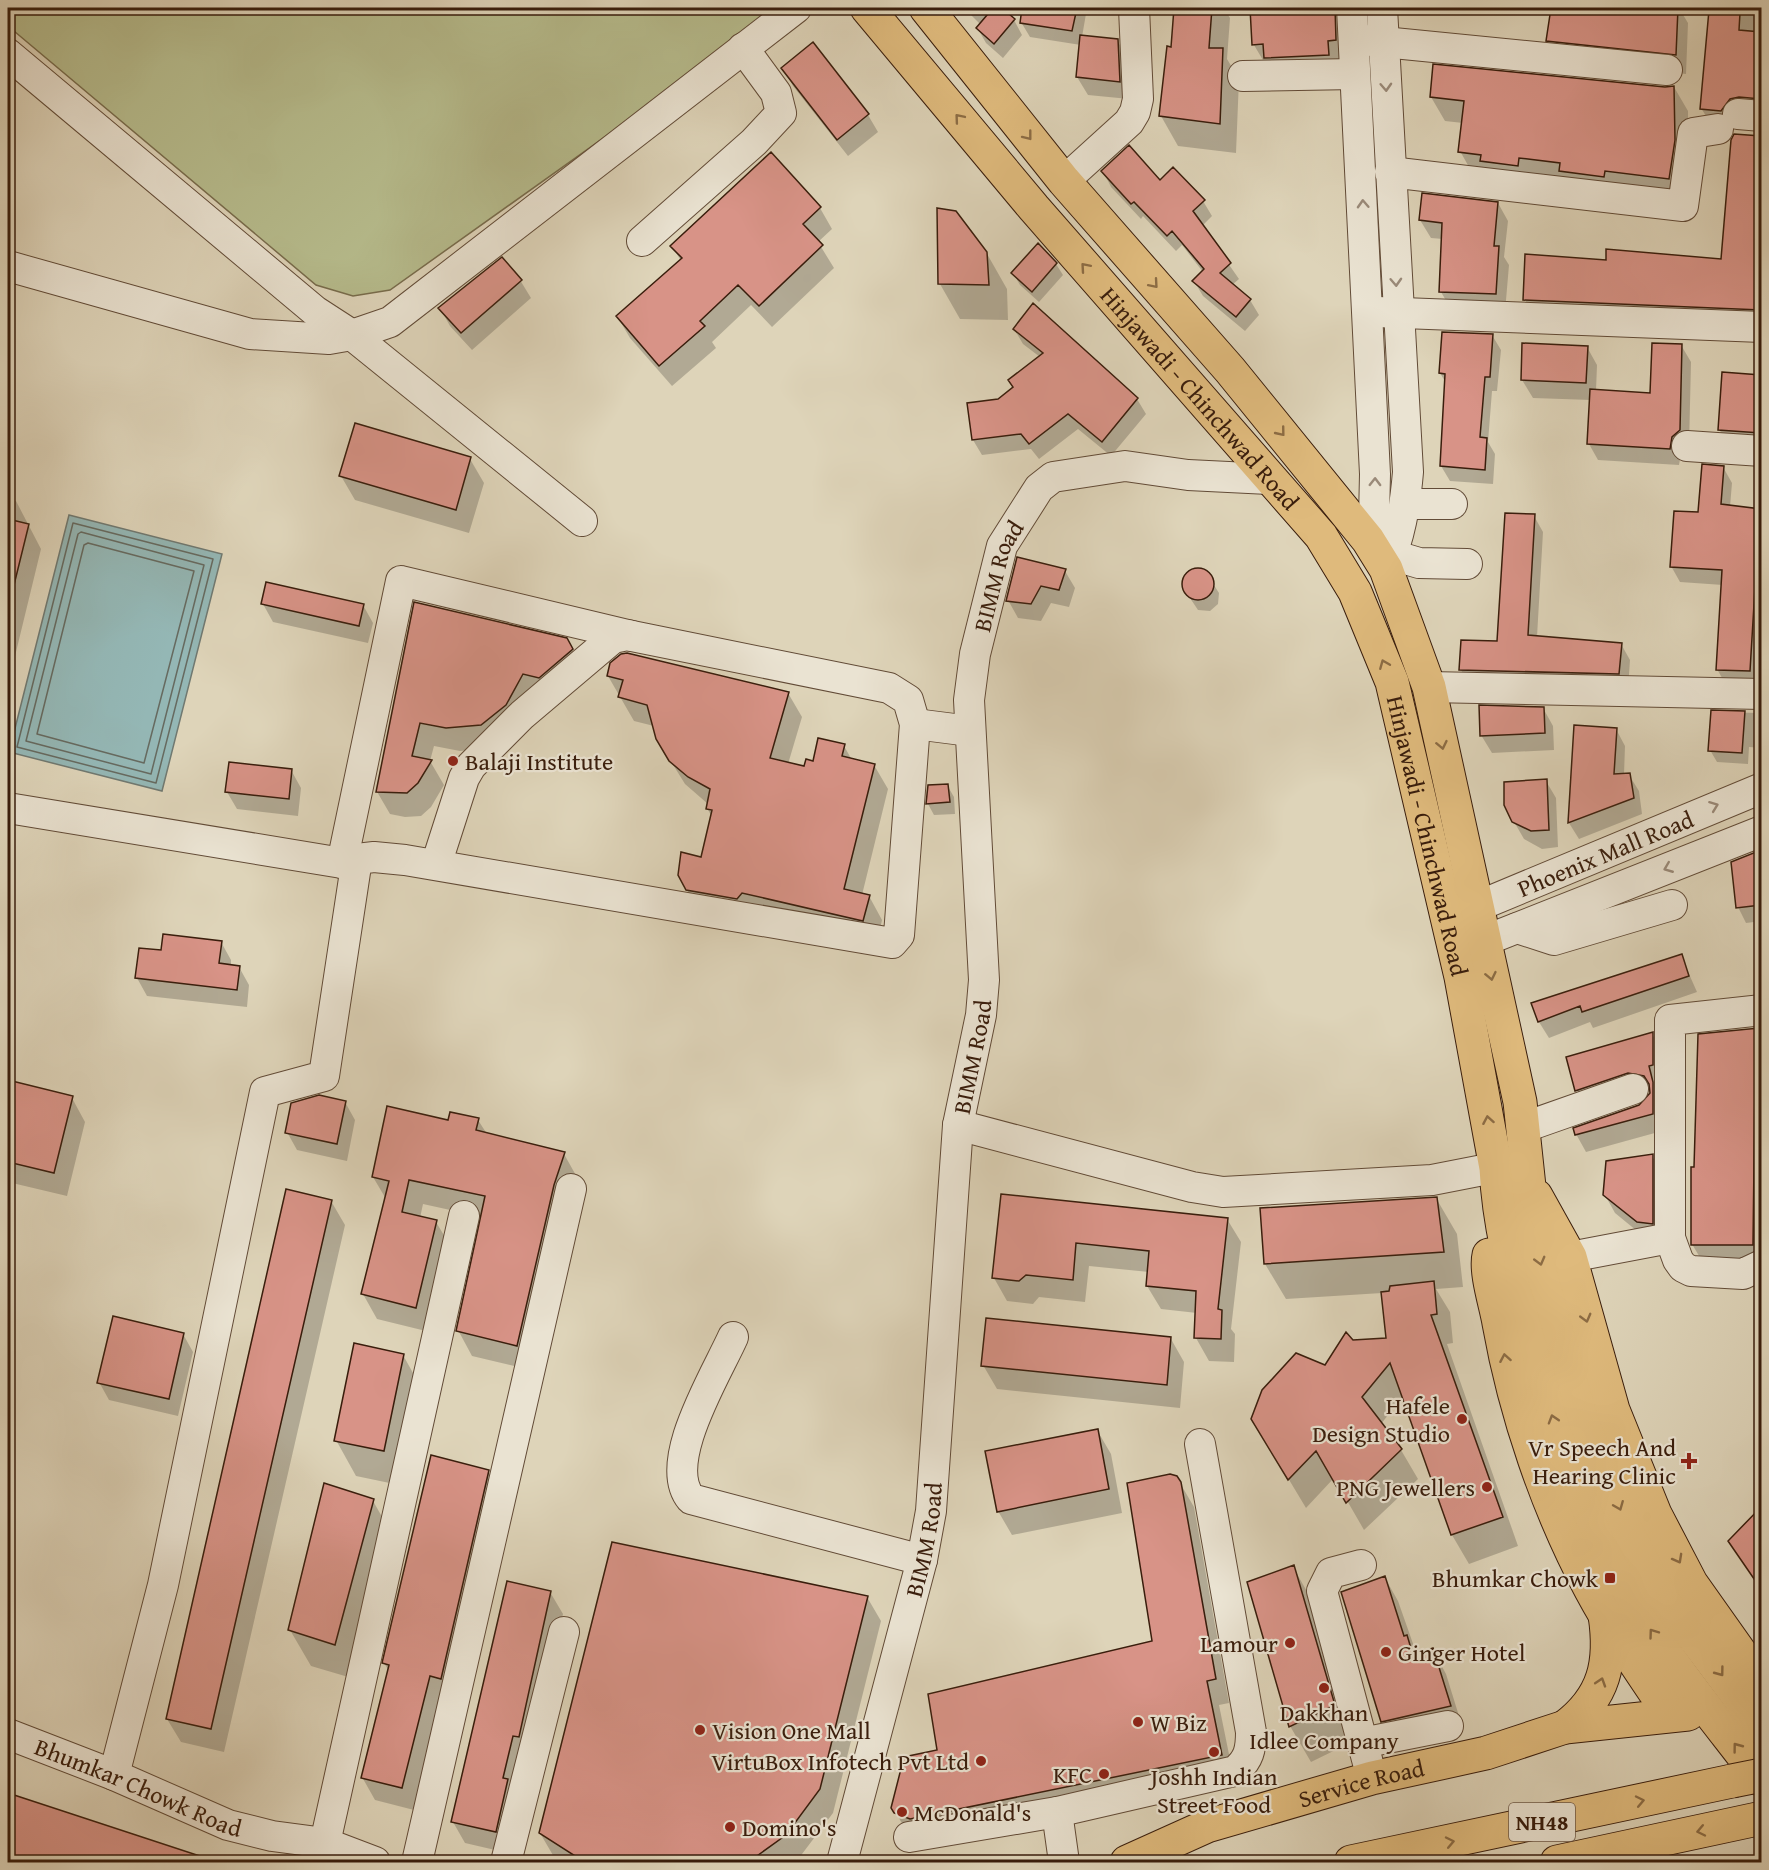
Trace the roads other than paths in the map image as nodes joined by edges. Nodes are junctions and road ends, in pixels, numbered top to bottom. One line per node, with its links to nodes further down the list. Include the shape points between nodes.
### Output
1 (796, 8): 9 (street)
2 (867, 8): 25 (main road, Hinjawadi - Chinchwad Road, one-way to 2)
3 (926, 8): 16 (main road, Hinjawadi - Chinchwad Road, one-way to 16)
4 (1134, 8): 16 (street, via 1138,99 1135,112)
5 (1352, 8): 7 (street)
6 (1382, 8): 8 (street)
7 (1353, 40): 8 (street); 12 (street)
8 (1383, 42): 11 (street); 15 (street, one-way to 15)
9 (743, 48): 17 (street, via 776,93 781,113); 22 (street, via 390,322)
10 (8, 54): 22 (street, via 315,311)
11 (1667, 70)
12 (1355, 74): 13 (street); 19 (street, one-way to 12)
13 (1243, 76)
14 (1739, 120): 15 (street, via 1693,133 1683,206)
15 (1390, 172): 20 (street, one-way to 20)
16 (1064, 181): 29 (main road, Hinjawadi - Chinchwad Road, one-way to 29, via 1230,370)
17 (642, 242)
18 (8, 266): 22 (street, via 250,334 329,339)
19 (1368, 312): 20 (street); 29 (street, one-way to 19, via 1374,519)
20 (1398, 313): 21 (street); 26 (street, via 1408,472)
21 (1761, 327)
22 (352, 335): 28 (street)
23 (1687, 446): 24 (street)
24 (1761, 451)
25 (1269, 479): 35 (street, BIMM Road, via 1188,475 1125,465 1053,477 1039,488 1002,546 975,654 969,700); 42 (main road, Hinjawadi - Chinchwad Road, one-way to 25, via 1392,682 1355,592 1321,536)
26 (1405, 504): 27 (street); 29 (street)
27 (1452, 504)
28 (582, 521)
29 (1382, 555): 30 (street, via 1419,563); 32 (main road, Hinjawadi - Chinchwad Road)
30 (1467, 564)
31 (635, 637): 34 (street, via 889,688 908,700); 39 (street, via 401,581); 40 (street, via 613,638 522,715 471,766)
32 (1429, 687): 33 (street); 42 (main road, Hinjawadi - Chinchwad Road, one-way to 42)
33 (1761, 694)
34 (915, 724): 35 (street); 40 (street, via 899,934 892,943)
35 (970, 731): 47 (street, BIMM Road, via 984,980 981,1015)
36 (1761, 788): 42 (street, Phoenix Mall Road, one-way to 36)
37 (8, 808): 39 (street)
38 (1761, 831): 43 (street, Phoenix Mall Road, one-way to 43)
39 (350, 861): 40 (street, via 374,857); 70 (street, via 324,1076 265,1092 163,1585)
40 (436, 865)
41 (1672, 905): 43 (street, via 1554,940)
42 (1461, 908): 44 (main road, Hinjawadi - Chinchwad Road)
43 (1517, 928): 44 (street, Phoenix Mall Road)
44 (1468, 943): 48 (main road, Hinjawadi - Chinchwad Road, one-way to 48, via 1520,1102); 49 (main road, Hinjawadi - Chinchwad Road, one-way to 44, via 1461,977)
45 (1761, 1010): 53 (street, via 1670,1020)
46 (1633, 1089): 48 (street)
47 (958, 1125): 49 (street, via 1223,1192); 58 (street, BIMM Road, via 931,1511)
48 (1522, 1128): 49 (main road, Hinjawadi - Chinchwad Road)
49 (1518, 1173): 51 (main road); 54 (main road); 67 (main road, Hinjawadi - Chinchwad Road, one-way to 67, via 1585,1420 1627,1527 1666,1600)
50 (571, 1189): 78 (street)
51 (1499, 1206): 60 (main road, one-way to 51, via 1572,1552 1528,1441 1509,1378 1488,1260); 64 (main road, one-way to 51, via 1641,1616 1600,1539 1556,1430 1506,1251)
52 (464, 1216): 76 (street)
53 (1670, 1238): 54 (street); 55 (street, via 1683,1268 1691,1271 1743,1274)
54 (1570, 1257): 62 (main road, one-way to 62, via 1613,1410 1655,1514 1691,1583)
55 (1761, 1265)
56 (733, 1336): 58 (street, via 687,1439 681,1459 685,1492 691,1499)
57 (1200, 1444): 73 (street, via 1251,1750 1235,1772)
58 (922, 1560): 80 (street, BIMM Road)
59 (1361, 1565): 69 (street, via 1332,1573 1322,1591)
60 (1604, 1614): 63 (main road); 66 (main road, one-way to 60, via 1583,1713 1598,1692 1608,1635)
61 (564, 1632): 79 (street)
62 (1760, 1682)
63 (1669, 1713): 64 (main road); 66 (main road)
64 (1712, 1714): 72 (main road, one-way to 64)
65 (1448, 1726): 69 (street)
66 (1565, 1727): 71 (main road, Service Road, via 1486,1753)
67 (1761, 1728)
68 (8, 1734): 70 (street, Bhumkar Chowk Road)
69 (1362, 1743): 71 (street)
70 (114, 1775): 76 (street, Bhumkar Chowk Road, via 228,1825)
71 (1372, 1778): 82 (main road, Service Road, via 1208,1826)
72 (1752, 1779): 83 (main road, NH48, one-way to 72)
73 (1057, 1812): 75 (street); 81 (street)
74 (1760, 1819): 84 (main road, NH48, one-way to 84)
75 (909, 1837)
76 (323, 1853): 77 (street, Bhumkar Chowk Road)
77 (375, 1863)
78 (417, 1863)
79 (506, 1863)
80 (842, 1863)
81 (1064, 1863)
82 (1127, 1863)
83 (1351, 1863)
84 (1557, 1863)

